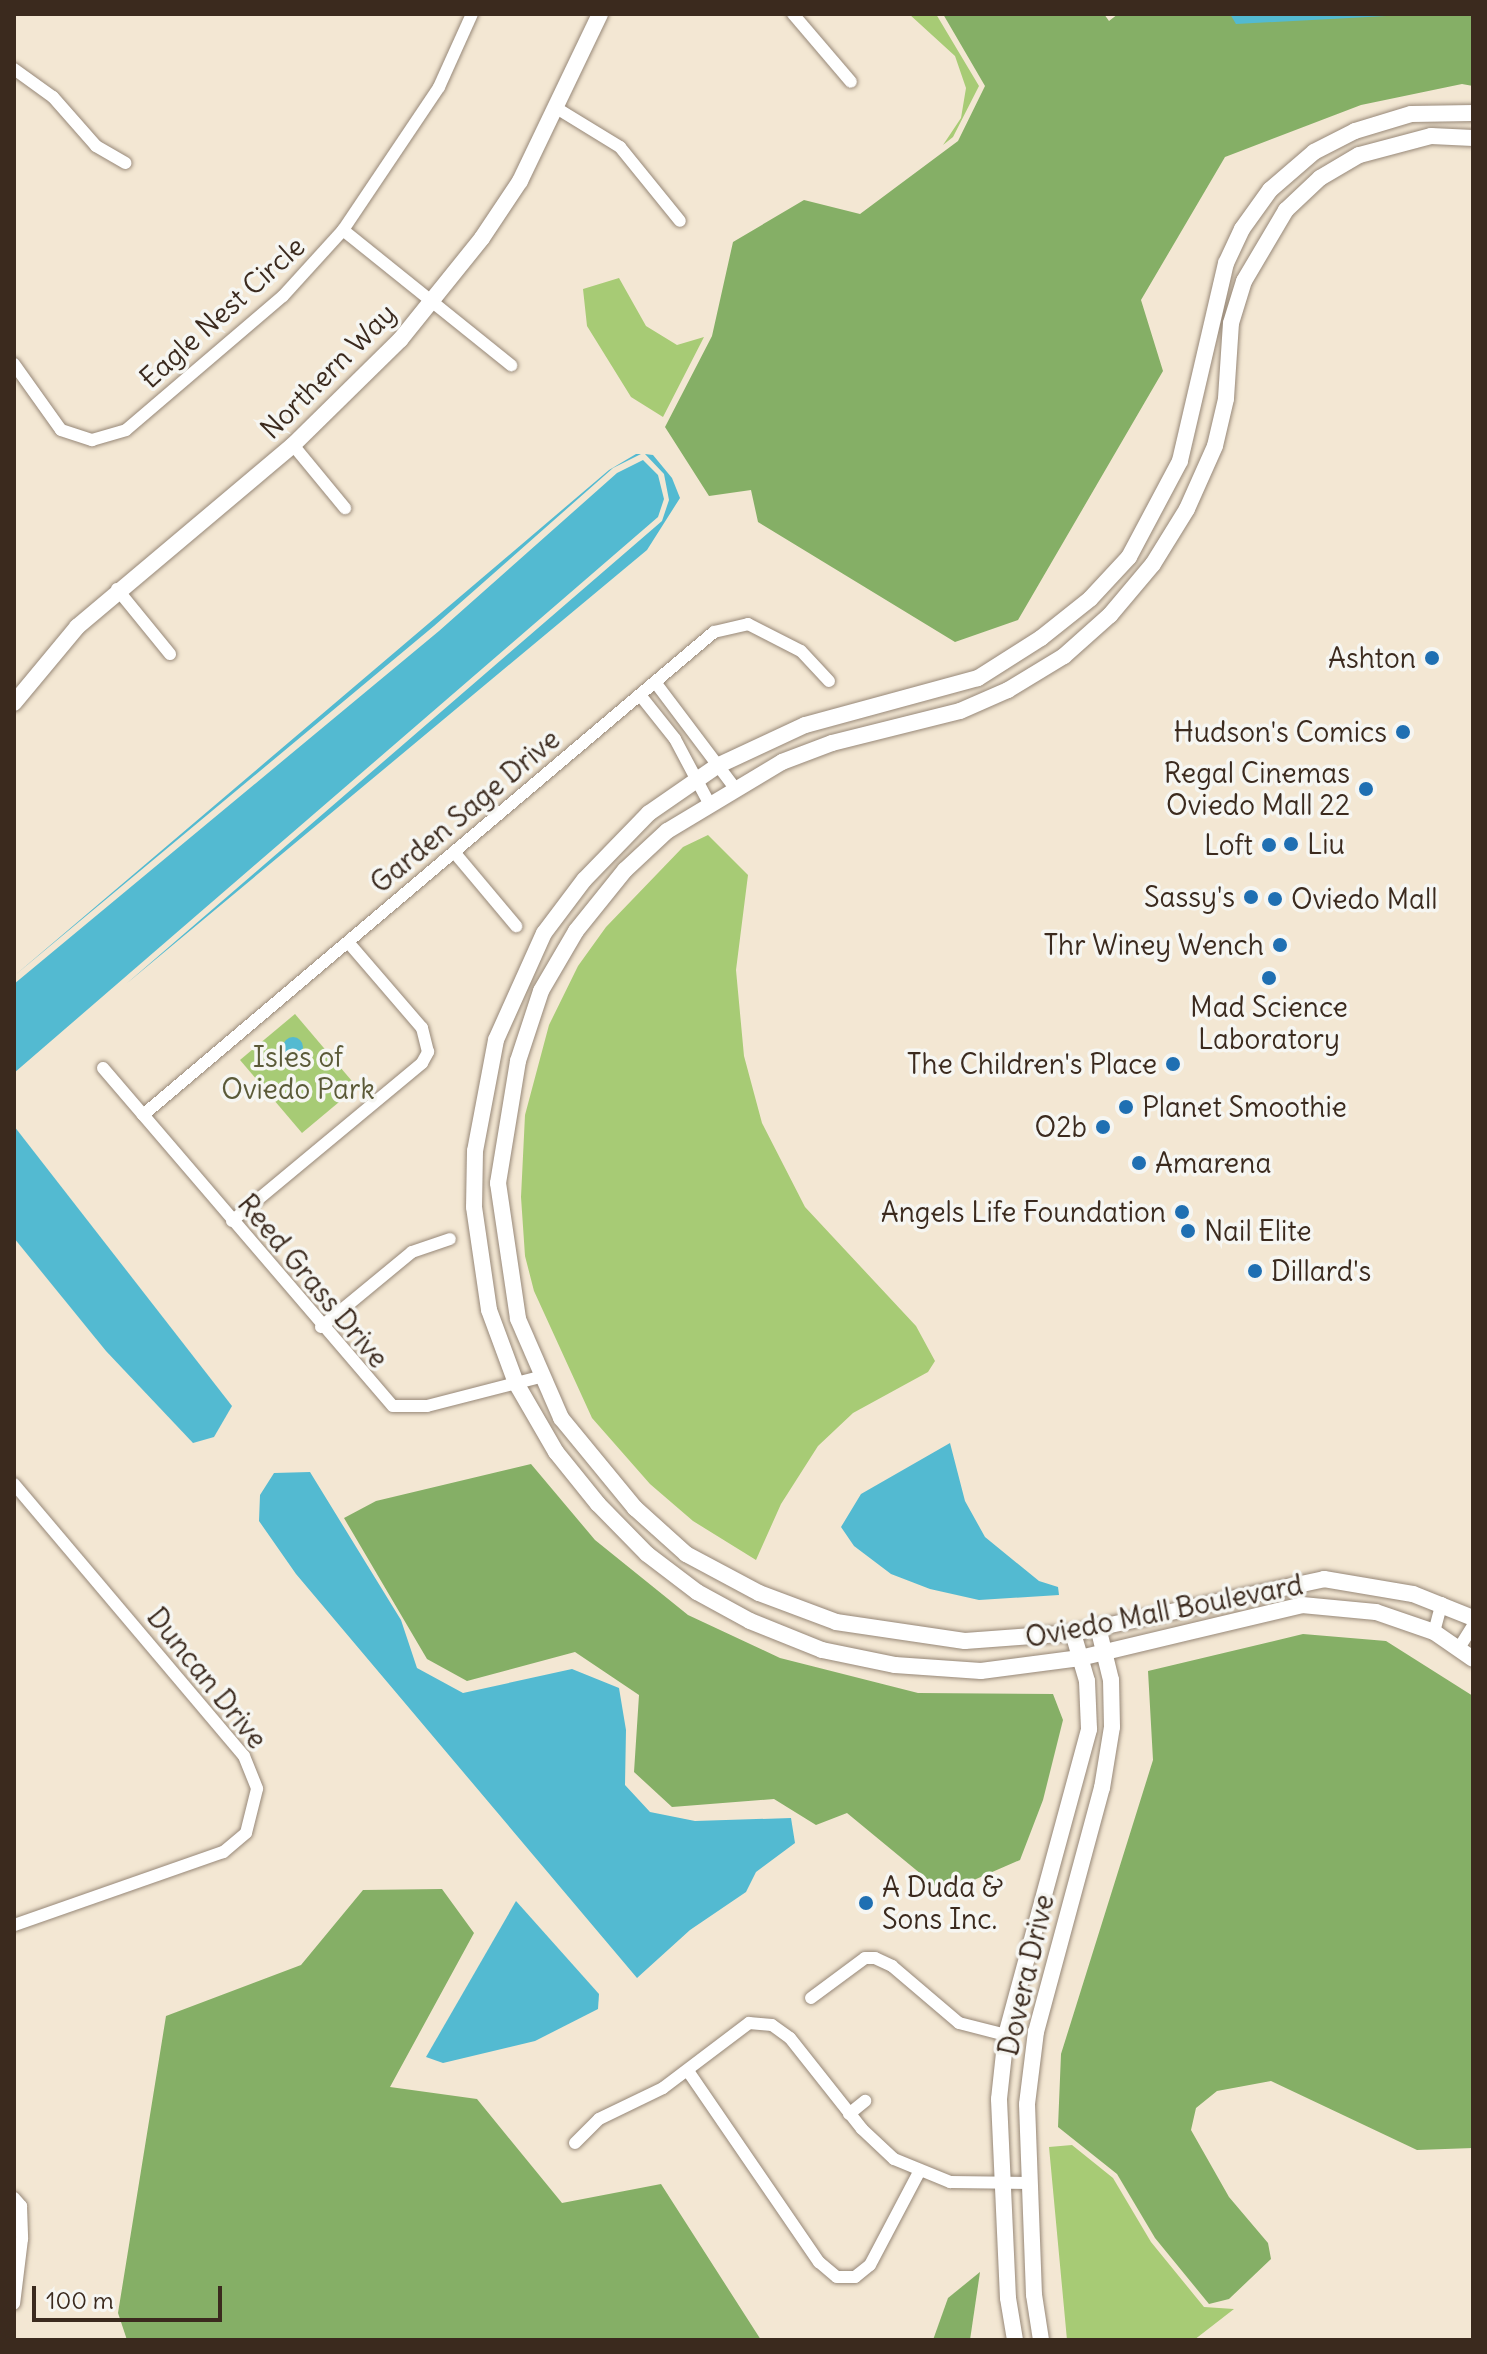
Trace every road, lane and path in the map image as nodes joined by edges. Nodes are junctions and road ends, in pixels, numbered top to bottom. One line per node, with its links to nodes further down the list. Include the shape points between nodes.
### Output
1 (472, 14): 11 (street, Eagle Nest Circle, via 439,87)
2 (600, 14): 6 (street, Northern Way)
3 (793, 14): 5 (street)
4 (14, 69): 9 (street, via 53,97 96,146)
5 (851, 82)
6 (558, 109): 10 (street, via 620,147); 12 (street, Northern Way, via 520,181)
7 (1473, 113): 25 (street, Oviedo Mall Boulevard, via 1411,114 1355,131 1314,152 1270,190 1226,263 1180,461 1129,557 1090,599 978,678 805,725)
8 (1473, 138): 27 (street, Oviedo Mall Boulevard, via 1431,136 1359,155 1320,178 1286,210 1244,281 1231,323 1226,399 1215,446 1187,509 1153,564 1110,615 1064,656 960,711 832,743)
9 (126, 163)
10 (680, 221)
11 (343, 230): 12 (street); 13 (street, Eagle Nest Circle, via 229,345 126,430 107,439 61,430)
12 (435, 299): 14 (street); 15 (street, Northern Way)
13 (14, 364)
14 (511, 365)
15 (293, 445): 16 (street); 17 (street, Northern Way)
16 (345, 508)
17 (117, 589): 18 (street); 22 (street, Northern Way, via 48,657)
18 (170, 654)
19 (829, 681): 20 (street, Garden Sage Drive, via 801,651 748,624 735,624 714,632)
20 (655, 682): 21 (street, Garden Sage Drive); 23 (street)
21 (640, 695): 24 (street); 29 (street, Garden Sage Drive)
22 (14, 703)
23 (692, 728): 24 (street); 25 (street)
24 (675, 739): 26 (street)
25 (717, 766): 26 (street, Oviedo Mall Boulevard); 27 (street)
26 (696, 778): 28 (street); 38 (street, Oviedo Mall Boulevard, via 649,813 584,880 544,933 496,1040 475,1151 474,1207 489,1310)
27 (734, 787): 28 (street, Oviedo Mall Boulevard)
28 (709, 803): 37 (street, Oviedo Mall Boulevard, via 667,831 625,870 576,931 541,991 518,1061 498,1183 518,1319)
29 (454, 852): 30 (street); 31 (street, Garden Sage Drive)
30 (516, 926)
31 (348, 942): 33 (street, Garden Sage Drive); 34 (street, via 422,1028 428,1052 422,1063)
32 (103, 1068): 33 (street, Reed Grass Drive)
33 (143, 1115): 34 (street, Reed Grass Drive)
34 (232, 1221): 36 (street, Reed Grass Drive)
35 (450, 1239): 36 (street, via 412,1252)
36 (321, 1327): 38 (street, Reed Grass Drive, via 393,1406 427,1406)
37 (540, 1377): 38 (street, Reed Grass Drive); 45 (street, Oviedo Mall Boulevard, via 591,1459 635,1508 686,1554 759,1593 836,1622 895,1633 965,1641)
38 (516, 1383): 48 (street, Oviedo Mall Boulevard, via 556,1452 598,1504 660,1564 750,1621 822,1650 895,1665 981,1671)
39 (14, 1484): 50 (street, Duncan Drive, via 244,1756 257,1789 246,1833 223,1852)
40 (1442, 1603): 41 (street, Oviedo Mall Boulevard); 43 (street, Oviedo Mall Boulevard, via 1369,1584 1324,1579); 44 (street)
41 (1473, 1618)
42 (1473, 1626): 46 (street)
43 (1098, 1627): 45 (street, Oviedo Mall Boulevard); 47 (street, Dovera Drive)
44 (1434, 1632): 46 (street, Oviedo Mall Boulevard); 47 (street, Oviedo Mall Boulevard, via 1376,1612 1302,1605)
45 (1073, 1633): 48 (street, Dovera Drive)
46 (1459, 1648): 49 (street, Oviedo Mall Boulevard)
47 (1104, 1652): 48 (street, Oviedo Mall Boulevard); 59 (street, Dovera Drive, via 1112,1727 1102,1788 1036,2032 1027,2104)
48 (1080, 1658): 52 (street, Dovera Drive, via 1089,1729)
49 (1473, 1659)
50 (14, 1925)
51 (811, 1998): 52 (street, via 865,1958 875,1958 892,1966 959,2023)
52 (1006, 2035): 58 (street, Dovera Drive, via 999,2099)
53 (688, 2071): 55 (street, via 749,2023 772,2025 790,2038); 56 (street, via 599,2119); 57 (street, via 819,2262 837,2277 855,2277 870,2265)
54 (865, 2101): 55 (street)
55 (849, 2114): 57 (street, via 894,2159)
56 (575, 2143)
57 (919, 2172): 58 (street, via 950,2182)
58 (1000, 2182): 59 (street); 62 (street, Dovera Drive)
59 (1029, 2183): 63 (street, Dovera Drive)
60 (14, 2198): 61 (street, via 21,2206 22,2239)
61 (14, 2304)
62 (1015, 2340)
63 (1041, 2340)

